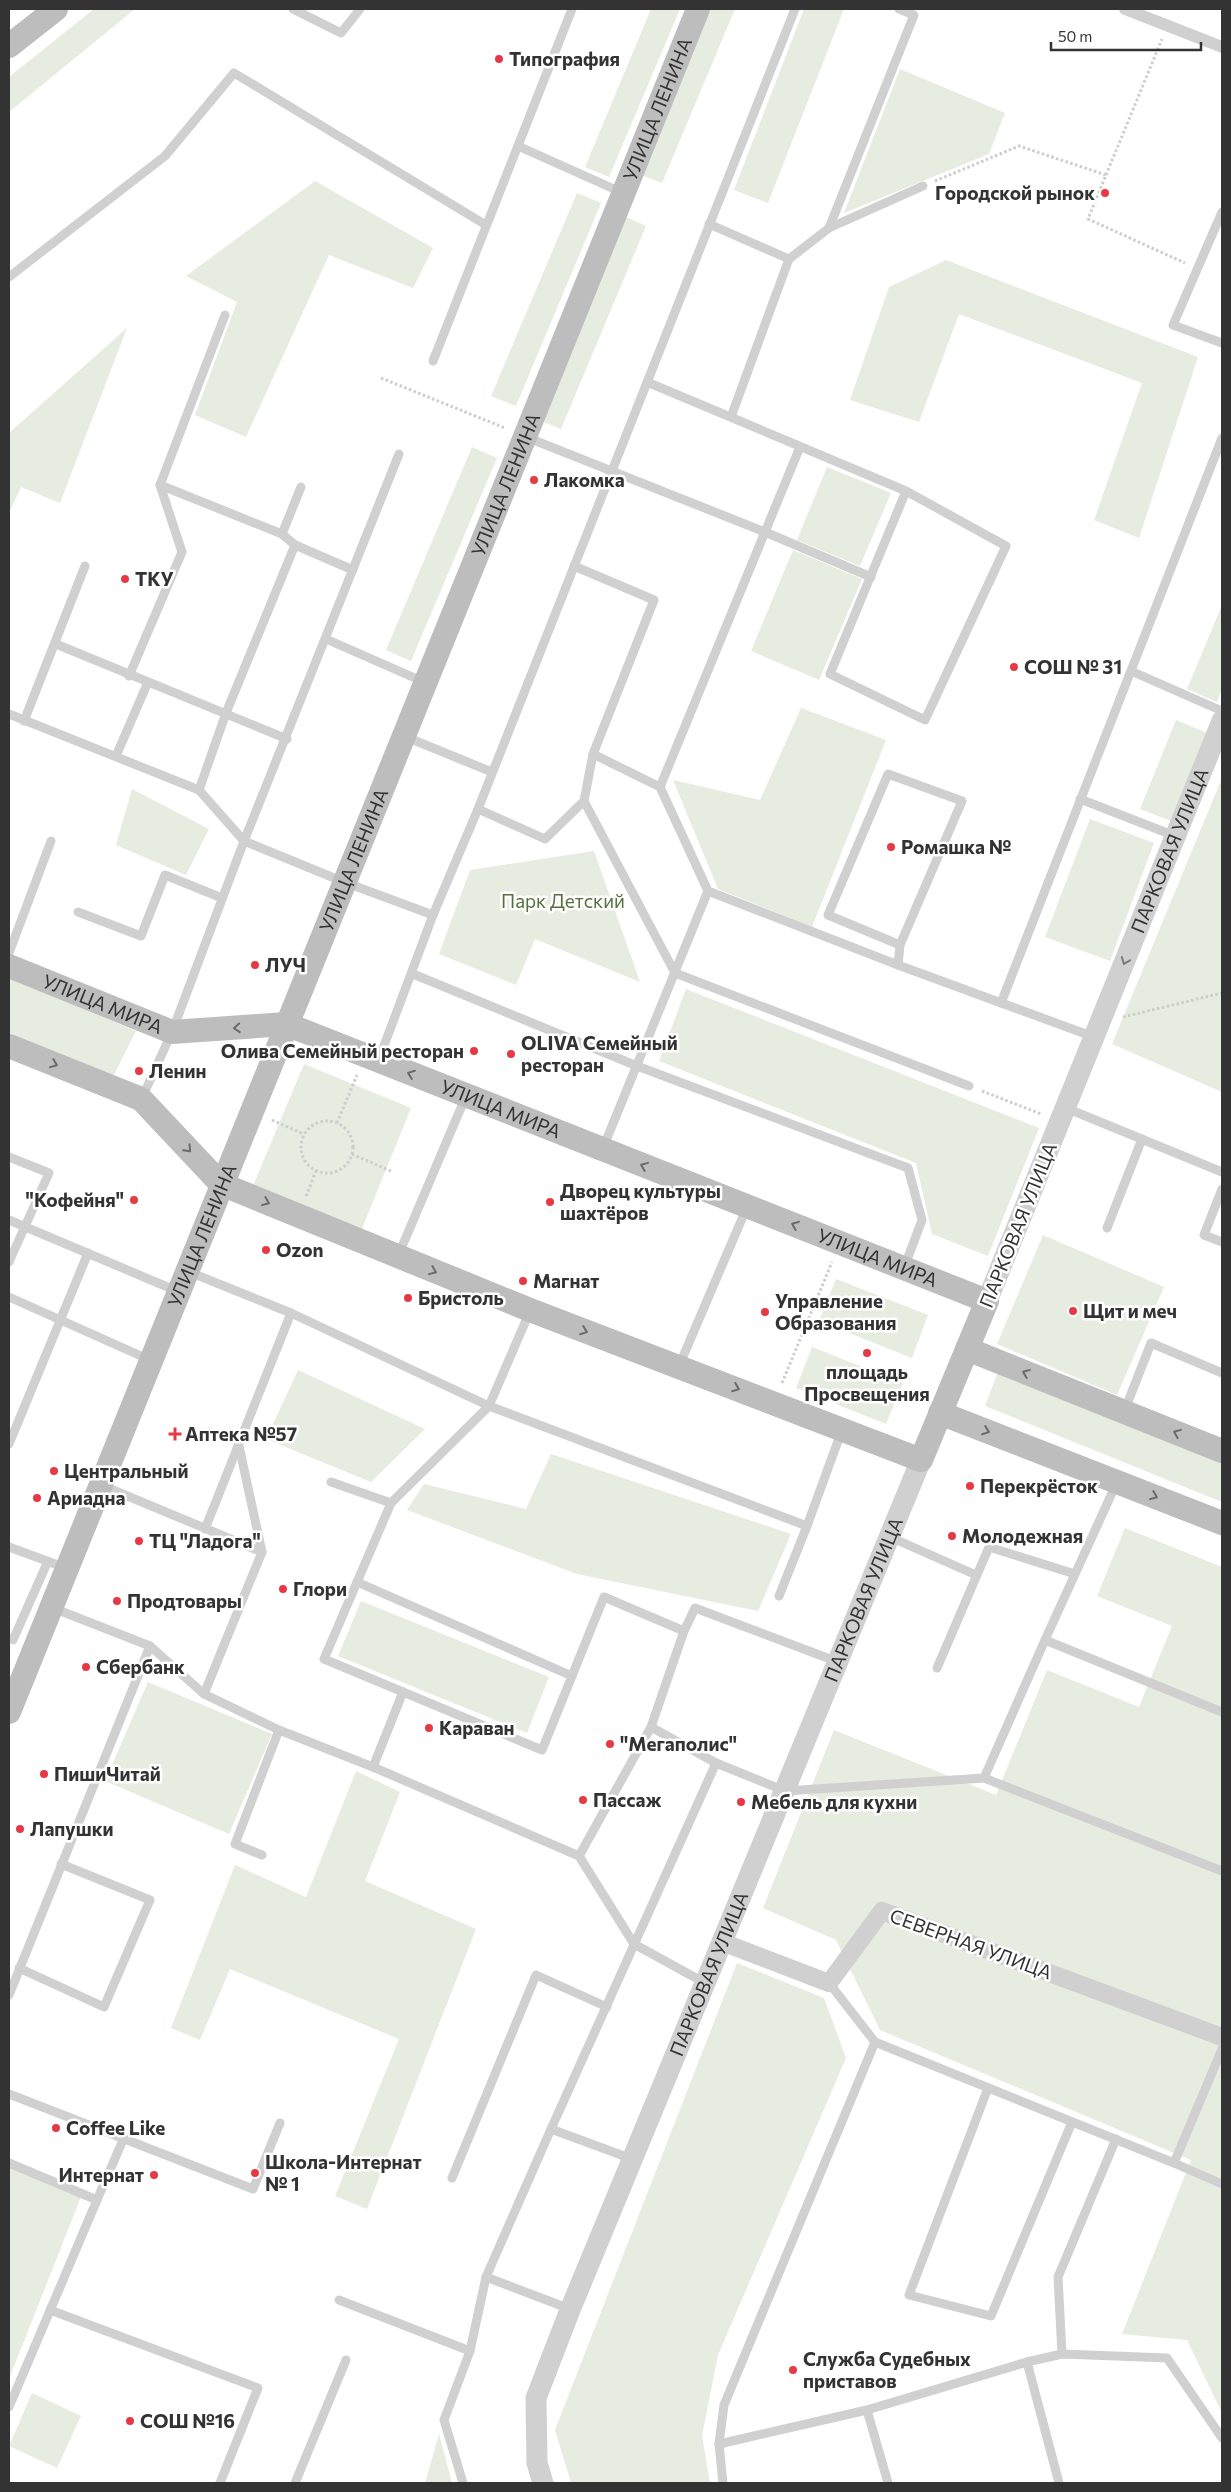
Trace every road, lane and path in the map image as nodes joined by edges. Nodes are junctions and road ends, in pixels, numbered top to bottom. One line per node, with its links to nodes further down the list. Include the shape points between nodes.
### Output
1 (56, 9): 10 (main road)
2 (293, 9): 3 (lane, via 340,33)
3 (360, 9)
4 (572, 9): 12 (lane)
5 (698, 9): 15 (main road, УЛИЦА ЛЕНИНА)
6 (795, 9): 17 (lane)
7 (899, 9): 19 (lane, via 914,14)
8 (1126, 9): 9 (street)
9 (1168, 26): 11 (street); 13 (path)
10 (9, 46)
11 (1222, 47)
12 (518, 146): 15 (lane); 18 (lane)
13 (1106, 175): 14 (path, via 1019,146); 21 (path, via 1088,219)
14 (923, 186): 19 (lane)
15 (624, 193): 29 (main road, УЛИЦА ЛЕНИНА)
16 (1222, 212): 21 (lane)
17 (709, 224): 20 (lane); 27 (lane)
18 (486, 225): 22 (lane, via 234,74 165,156); 25 (lane)
19 (829, 228): 20 (lane)
20 (789, 259): 28 (lane)
21 (1198, 269): 24 (lane, via 1173,325)
22 (9, 277)
23 (225, 315): 34 (lane)
24 (1222, 343)
25 (433, 361)
26 (382, 378): 29 (path)
27 (647, 382): 28 (lane); 33 (lane)
28 (731, 417): 31 (lane)
29 (524, 436): 33 (lane); 49 (main road, УЛИЦА ЛЕНИНА)
30 (1222, 438): 46 (lane)
31 (800, 447): 36 (lane); 37 (lane)
32 (400, 454): 42 (lane)
33 (610, 472): 37 (lane); 41 (lane)
34 (160, 485): 38 (lane); 47 (lane, via 182,552)
35 (301, 487): 38 (lane)
36 (906, 491): 43 (lane); 43 (lane, via 1006,546 925,720 830,674)
37 (765, 532): 43 (lane); 60 (lane)
38 (282, 534): 39 (lane)
39 (295, 545): 42 (lane); 51 (lane)
40 (86, 566): 45 (lane)
41 (574, 566): 57 (lane, via 654,600); 59 (lane)
42 (353, 570): 44 (lane)
43 (870, 577)
44 (326, 639): 49 (lane); 56 (lane)
45 (56, 644): 47 (lane); 53 (lane)
46 (1131, 671): 50 (lane); 62 (lane)
47 (129, 676): 48 (lane)
48 (148, 682): 51 (lane); 58 (lane)
49 (425, 682): 55 (main road, УЛИЦА ЛЕНИНА)
50 (1222, 711)
51 (226, 713): 56 (lane); 61 (lane)
52 (9, 714): 53 (lane)
53 (24, 720): 58 (lane)
54 (1222, 721): 65 (street, ПАРКОВАЯ УЛИЦА)
55 (403, 736): 59 (lane); 68 (main road, УЛИЦА ЛЕНИНА)
56 (286, 739): 67 (lane)
57 (593, 754): 60 (lane); 63 (lane)
58 (116, 756): 61 (lane)
59 (492, 772): 64 (lane)
60 (660, 787): 69 (lane)
61 (199, 790): 67 (lane)
62 (1080, 799): 65 (lane); 80 (lane)
63 (584, 801): 64 (lane, via 545,839); 78 (lane)
64 (478, 809): 72 (lane)
65 (1175, 836): 82 (street, ПАРКОВАЯ УЛИЦА, one-way to 82)
66 (51, 841): 74 (lane)
67 (244, 841): 68 (lane); 70 (lane)
68 (344, 882): 72 (lane); 81 (main road, УЛИЦА ЛЕНИНА)
69 (708, 891): 75 (lane); 78 (lane)
70 (222, 898): 71 (lane, via 165,875 141,936); 83 (lane)
71 (78, 912)
72 (433, 915): 77 (lane)
73 (900, 945): 73 (lane, via 962,801 888,774 828,915); 75 (lane)
74 (9, 953)
75 (898, 965): 80 (lane)
76 (9, 966): 83 (main road, УЛИЦА МИРА)
77 (413, 974): 85 (lane); 86 (lane)
78 (675, 974): 86 (lane); 87 (lane)
79 (1222, 993): 82 (path)
80 (1001, 1003): 82 (lane)
81 (286, 1024): 83 (main road, УЛИЦА МИРА, one-way to 83); 85 (main road, УЛИЦА МИРА); 90 (main road, УЛИЦА ЛЕНИНА)
82 (1097, 1030): 91 (street, ПАРКОВАЯ УЛИЦА)
83 (172, 1032): 89 (lane)
84 (9, 1046): 89 (main road, one-way to 89)
85 (372, 1059): 88 (main road, УЛИЦА МИРА, one-way to 85); 92 (path)
86 (637, 1066): 95 (lane); 113 (lane, via 908,1168 922,1220)
87 (969, 1086): 91 (path)
88 (466, 1096): 95 (main road, УЛИЦА МИРА); 111 (lane)
89 (141, 1099): 101 (main road, one-way to 101)
90 (250, 1111): 93 (path); 101 (main road, УЛИЦА ЛЕНИНА)
91 (1063, 1114): 94 (lane); 116 (street, ПАРКОВАЯ УЛИЦА)
92 (337, 1123): 93 (path, via 316,1123); 96 (path, via 350,1135)
93 (304, 1134): 98 (path, via 301,1143 303,1158)
94 (1142, 1139): 100 (lane); 107 (lane)
95 (603, 1149): 103 (main road, УЛИЦА МИРА, one-way to 95)
96 (352, 1154): 98 (path, via 339,1170); 99 (path)
97 (9, 1157): 106 (lane, via 49,1173)
98 (316, 1171): 104 (path)
99 (393, 1172)
100 (1222, 1172)
101 (221, 1184): 104 (main road, one-way to 104); 114 (main road, УЛИЦА ЛЕНИНА)
102 (1222, 1189): 108 (lane, via 1204,1235)
103 (747, 1206): 109 (main road, УЛИЦА МИРА, one-way to 103); 122 (lane)
104 (297, 1215): 111 (main road)
105 (9, 1220): 106 (lane)
106 (26, 1227): 110 (lane); 112 (lane)
107 (1107, 1228)
108 (1222, 1242)
109 (840, 1243): 113 (main road, УЛИЦА МИРА); 124 (path)
110 (88, 1253): 114 (lane); 119 (lane)
111 (398, 1257): 117 (main road, one-way to 117)
112 (9, 1262)
113 (904, 1268): 116 (main road, УЛИЦА МИРА)
114 (182, 1281): 118 (lane); 121 (main road, УЛИЦА ЛЕНИНА)
115 (9, 1297): 119 (lane)
116 (987, 1301): 120 (main road, ПАРКОВАЯ УЛИЦА)
117 (530, 1310): 122 (main road, one-way to 122); 125 (lane)
118 (291, 1314): 125 (lane); 130 (lane)
119 (59, 1319): 121 (lane); 129 (lane)
120 (967, 1349): 126 (main road, one-way to 120); 127 (main road, ПАРКОВАЯ УЛИЦА)
121 (150, 1360): 135 (main road, УЛИЦА ЛЕНИНА)
122 (679, 1366): 124 (main road, one-way to 124)
123 (1222, 1373): 126 (lane, via 1151,1343)
124 (774, 1403): 128 (main road)
125 (489, 1406): 136 (lane); 138 (lane)
126 (1124, 1412): 131 (main road, one-way to 126)
127 (940, 1413): 132 (main road, ПАРКОВАЯ УЛИЦА); 134 (main road, one-way to 134)
128 (842, 1430): 132 (main road); 138 (lane)
129 (9, 1444)
130 (239, 1445): 139 (lane); 142 (lane)
131 (1222, 1451)
132 (921, 1460): 140 (street, ПАРКОВАЯ УЛИЦА)
133 (331, 1482): 136 (lane)
134 (1118, 1482): 137 (main road, one-way to 137); 145 (lane)
135 (100, 1485): 139 (lane); 143 (main road, УЛИЦА ЛЕНИНА)
136 (391, 1503): 146 (lane)
137 (1222, 1523)
138 (807, 1526): 147 (lane)
139 (205, 1528): 142 (lane)
140 (890, 1537): 144 (lane); 153 (street, ПАРКОВАЯ УЛИЦА)
141 (9, 1547): 143 (lane)
142 (262, 1552): 157 (lane)
143 (57, 1565): 148 (main road, УЛИЦА ЛЕНИНА); 151 (lane)
144 (976, 1574): 145 (lane, via 989,1547); 154 (lane)
145 (1075, 1574): 150 (lane)
146 (357, 1582): 155 (lane); 156 (lane, via 324,1660)
147 (779, 1596)
148 (51, 1607): 151 (main road, УЛИЦА ЛЕНИНА); 152 (lane)
149 (684, 1631): 153 (lane, via 695,1608); 155 (lane, via 604,1597); 160 (lane)
150 (1045, 1640): 159 (lane); 164 (lane)
151 (21, 1643): 158 (main road, УЛИЦА ЛЕНИНА)
152 (150, 1646): 157 (lane); 168 (lane)
153 (838, 1662): 165 (street, ПАРКОВАЯ УЛИЦА)
154 (937, 1668)
155 (572, 1676): 156 (lane, via 542,1750)
156 (403, 1692): 163 (lane)
157 (204, 1694): 161 (lane)
158 (9, 1712)
159 (1222, 1712)
160 (651, 1727): 162 (lane); 167 (lane)
161 (279, 1730): 163 (lane); 166 (lane, via 235,1844)
162 (716, 1764): 165 (lane); 171 (lane)
163 (373, 1767): 167 (lane)
164 (984, 1778): 165 (lane); 169 (lane)
165 (785, 1791): 170 (street, ПАРКОВАЯ УЛИЦА)
166 (262, 1855)
167 (579, 1856): 171 (lane)
168 (61, 1864): 172 (lane); 172 (lane, via 150,1900 104,2007)
169 (1222, 1871)
170 (722, 1942): 173 (street, ПАРКОВАЯ УЛИЦА); 174 (street)
171 (634, 1944): 173 (lane); 176 (lane)
172 (20, 1968): 175 (lane)
173 (705, 1983): 187 (street, ПАРКОВАЯ УЛИЦА)
174 (829, 1983): 177 (street, СЕВЕРНАЯ УЛИЦА, via 882,1911); 178 (lane)
175 (9, 1995)
176 (607, 2007): 184 (lane); 190 (lane, via 536,1975)
177 (1222, 2037)
178 (875, 2042): 180 (lane); 204 (lane, via 724,2405)
179 (1222, 2049): 189 (lane)
180 (988, 2088): 182 (lane); 182 (lane, via 909,2295 991,2316)
181 (9, 2094): 186 (lane)
182 (1072, 2122): 185 (lane)
183 (280, 2123): 186 (lane, via 254,2189)
184 (551, 2129): 187 (lane); 193 (lane)
185 (1116, 2139): 189 (lane); 198 (lane, via 1058,2276)
186 (123, 2140): 192 (lane)
187 (632, 2159): 196 (street, ПАРКОВАЯ УЛИЦА)
188 (9, 2163): 192 (lane)
189 (1174, 2163): 191 (lane)
190 (452, 2178)
191 (1222, 2184)
192 (97, 2200): 195 (lane)
193 (486, 2277): 196 (lane); 197 (lane)
194 (339, 2300): 197 (lane)
195 (50, 2310): 201 (lane); 205 (lane, via 258,2388)
196 (570, 2310): 208 (street, ПАРКОВАЯ УЛИЦА, via 536,2398 537,2463)
197 (470, 2351): 207 (lane, via 444,2420)
198 (1062, 2354): 200 (lane); 203 (lane, via 1167,2358)
199 (346, 2360): 206 (lane)
200 (1027, 2362): 202 (lane); 211 (lane)
201 (9, 2407)
202 (866, 2410): 204 (lane); 210 (lane)
203 (1222, 2438)
204 (719, 2444): 209 (lane)
205 (220, 2483)
206 (294, 2483)
207 (463, 2483)
208 (543, 2483)
209 (723, 2483)
210 (888, 2483)
211 (1059, 2483)

